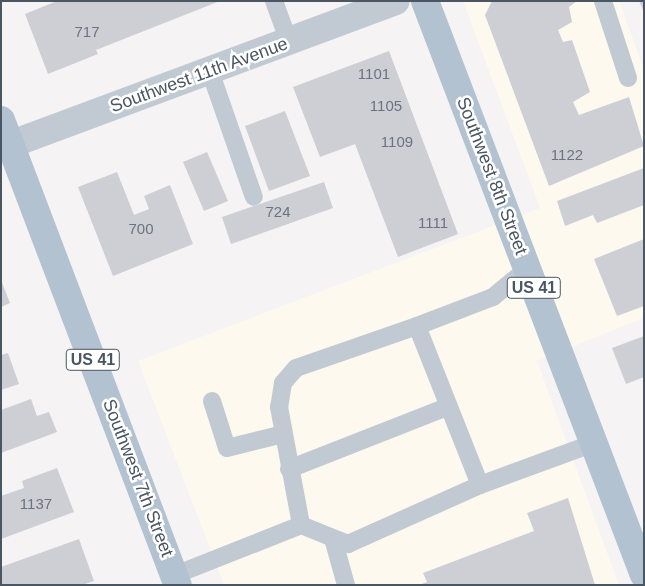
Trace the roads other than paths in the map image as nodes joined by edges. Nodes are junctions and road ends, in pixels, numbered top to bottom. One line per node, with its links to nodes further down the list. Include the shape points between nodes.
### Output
1 (274, 1): 5 (lane)
2 (396, 1): 5 (street, Southwest 11th Avenue)
3 (425, 1): 10 (main road, Southwest 8th Street / US 41)
4 (603, 1): 7 (lane)
5 (289, 42): 6 (street, Southwest 11th Avenue)
6 (210, 71): 8 (street, Southwest 11th Avenue); 9 (lane)
7 (628, 78)
8 (4, 137): 21 (main road, Southwest 7th Street / US 41)
9 (254, 196)
10 (527, 269): 11 (lane, via 493,297); 15 (main road, Southwest 8th Street / US 41)
11 (417, 326): 13 (lane); 14 (lane, via 296,368 283,383 279,407)
12 (212, 401): 14 (lane, via 227,448)
13 (447, 407): 16 (lane); 17 (lane)
14 (283, 434): 16 (lane)
15 (594, 443): 17 (lane); 20 (main road, Southwest 8th Street / US 41)
16 (289, 469): 18 (lane)
17 (480, 485): 19 (lane, via 348,544)
18 (301, 526): 19 (lane); 21 (lane)
19 (334, 542): 22 (lane)
20 (644, 575)
21 (176, 580)
22 (346, 585)

